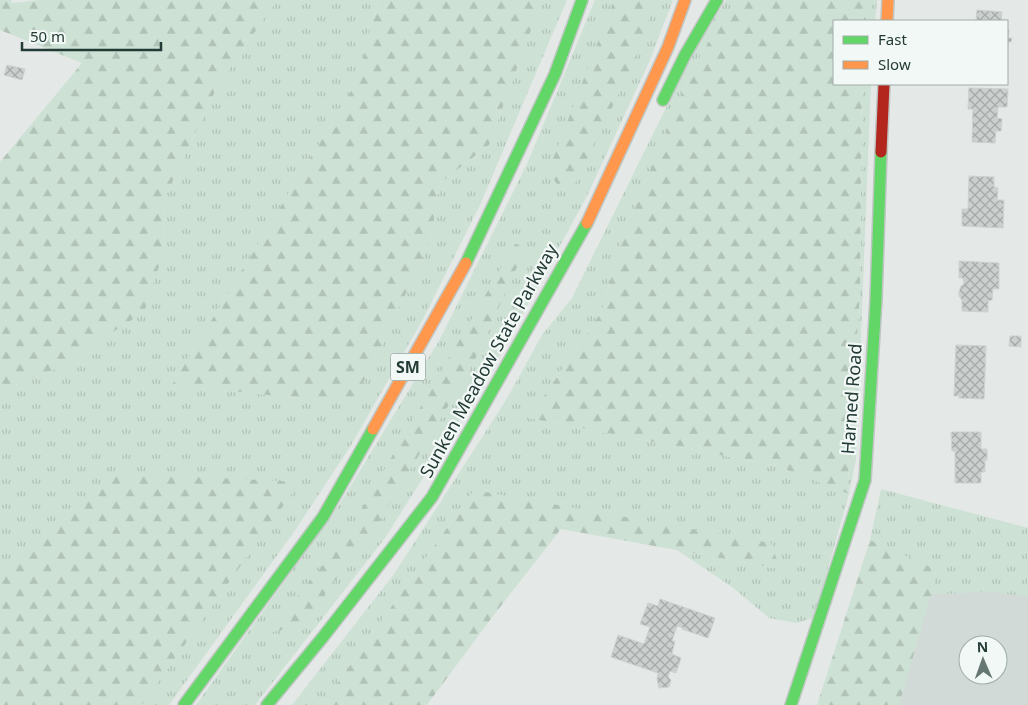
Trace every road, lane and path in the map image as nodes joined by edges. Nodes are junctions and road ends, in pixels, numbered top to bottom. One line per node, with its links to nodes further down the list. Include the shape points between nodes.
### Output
1 (582, 0): 10 (main road, SM, via 555,74 463,269 410,363 323,517)
2 (685, 0): 9 (main road, Sunken Meadow State Parkway, via 668,47)
3 (717, 0): 7 (main road)
4 (888, 0): 5 (main road)
5 (887, 20)
6 (884, 85): 12 (main road, Harned Road, via 865,480)
7 (658, 108)
8 (634, 150): 9 (main road)
9 (608, 177): 11 (main road, Sunken Meadow State Parkway, via 585,226 432,497)
10 (184, 705)
11 (267, 705)
12 (791, 705)

